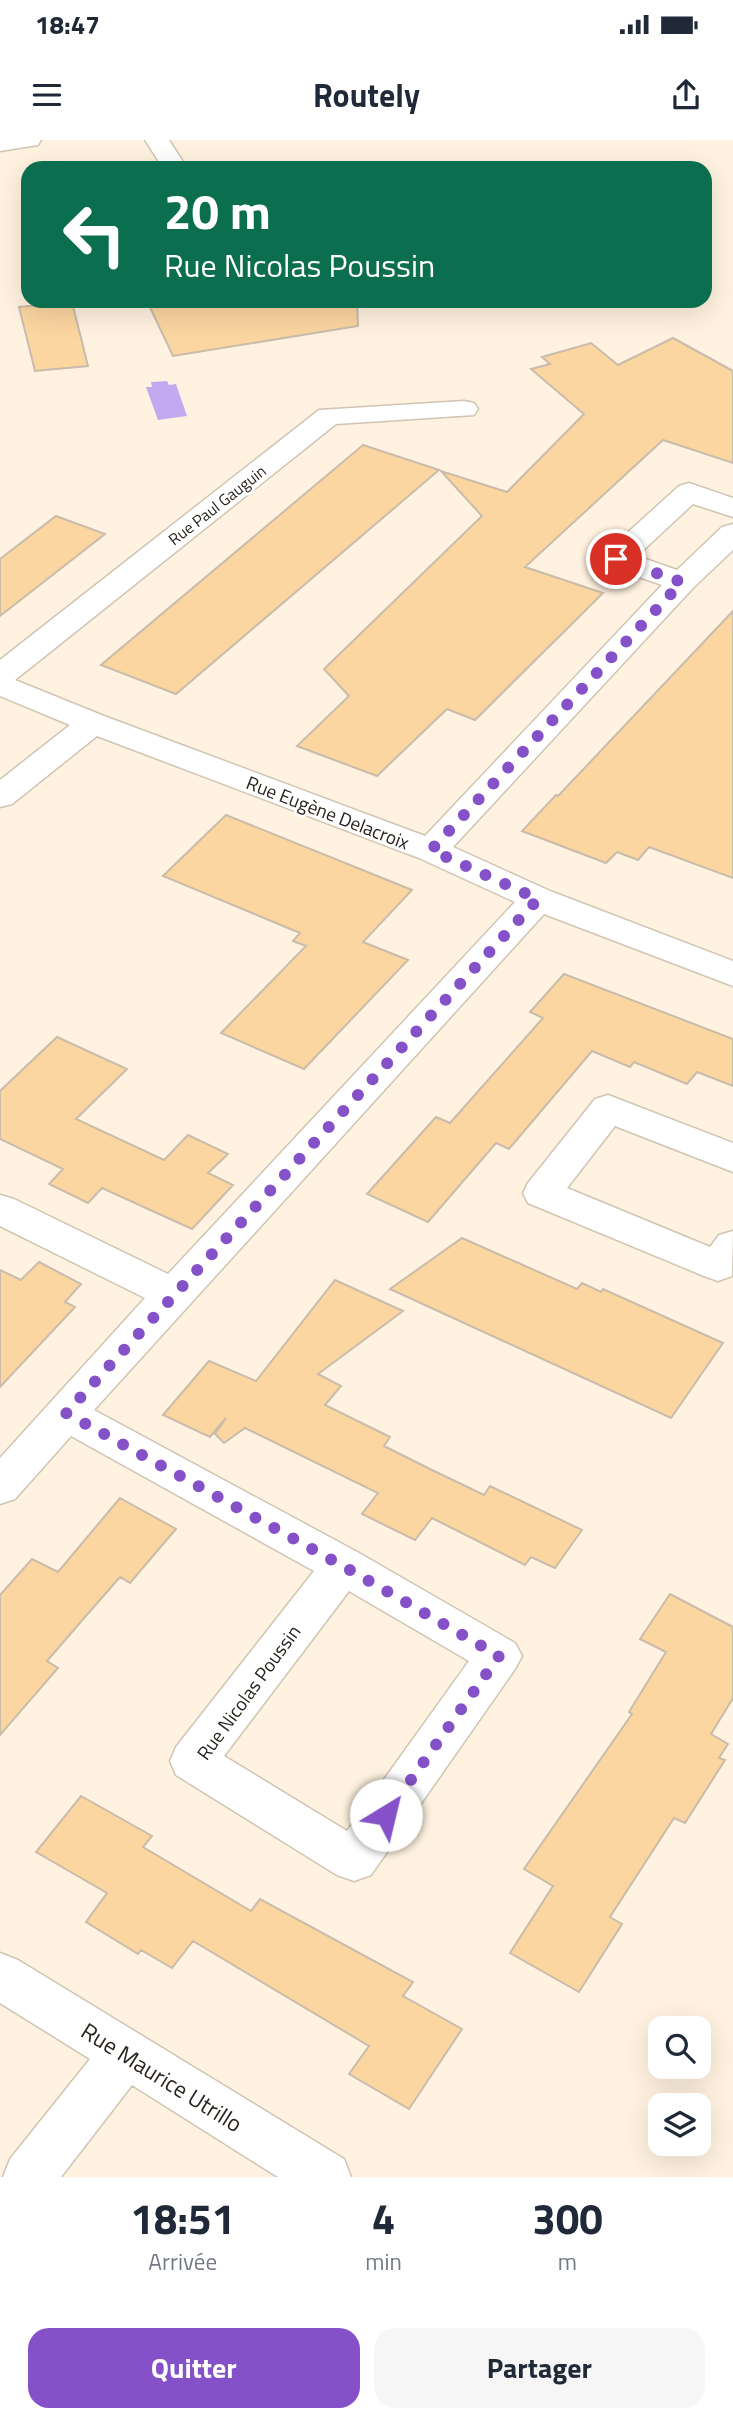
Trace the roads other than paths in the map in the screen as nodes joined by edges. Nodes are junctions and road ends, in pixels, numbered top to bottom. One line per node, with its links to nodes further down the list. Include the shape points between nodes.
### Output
1 (29, 140): 3 (street)
2 (157, 140): 4 (street)
3 (0, 145)
4 (170, 161)
5 (464, 409): 9 (street, Rue Paul Gauguin, via 329,416)
6 (733, 508): 8 (street, via 689,492 616,559)
7 (733, 533): 8 (street)
8 (682, 582): 13 (street)
9 (0, 676)
10 (0, 684): 11 (street, Rue Eugène Delacroix)
11 (93, 723): 12 (street); 13 (street, Rue Eugène Delacroix)
12 (0, 797)
13 (431, 850): 14 (street, Rue Eugène Delacroix)
14 (538, 899): 15 (street, Rue Eugène Delacroix); 19 (street)
15 (733, 974)
16 (733, 1158): 18 (street, via 608,1108 542,1193 718,1266)
17 (0, 1209): 19 (street)
18 (733, 1245)
19 (173, 1294): 20 (street)
20 (66, 1413): 21 (street); 22 (street, Rue Nicolas Poussin)
21 (0, 1487)
22 (343, 1566): 22 (street, Rue Nicolas Poussin, via 499,1656 354,1860 193,1762)
23 (0, 1976): 24 (street, Rue Maurice Utrillo)
24 (125, 2054): 25 (street); 26 (street, Rue Maurice Utrillo)
25 (29, 2177)
26 (325, 2177)

